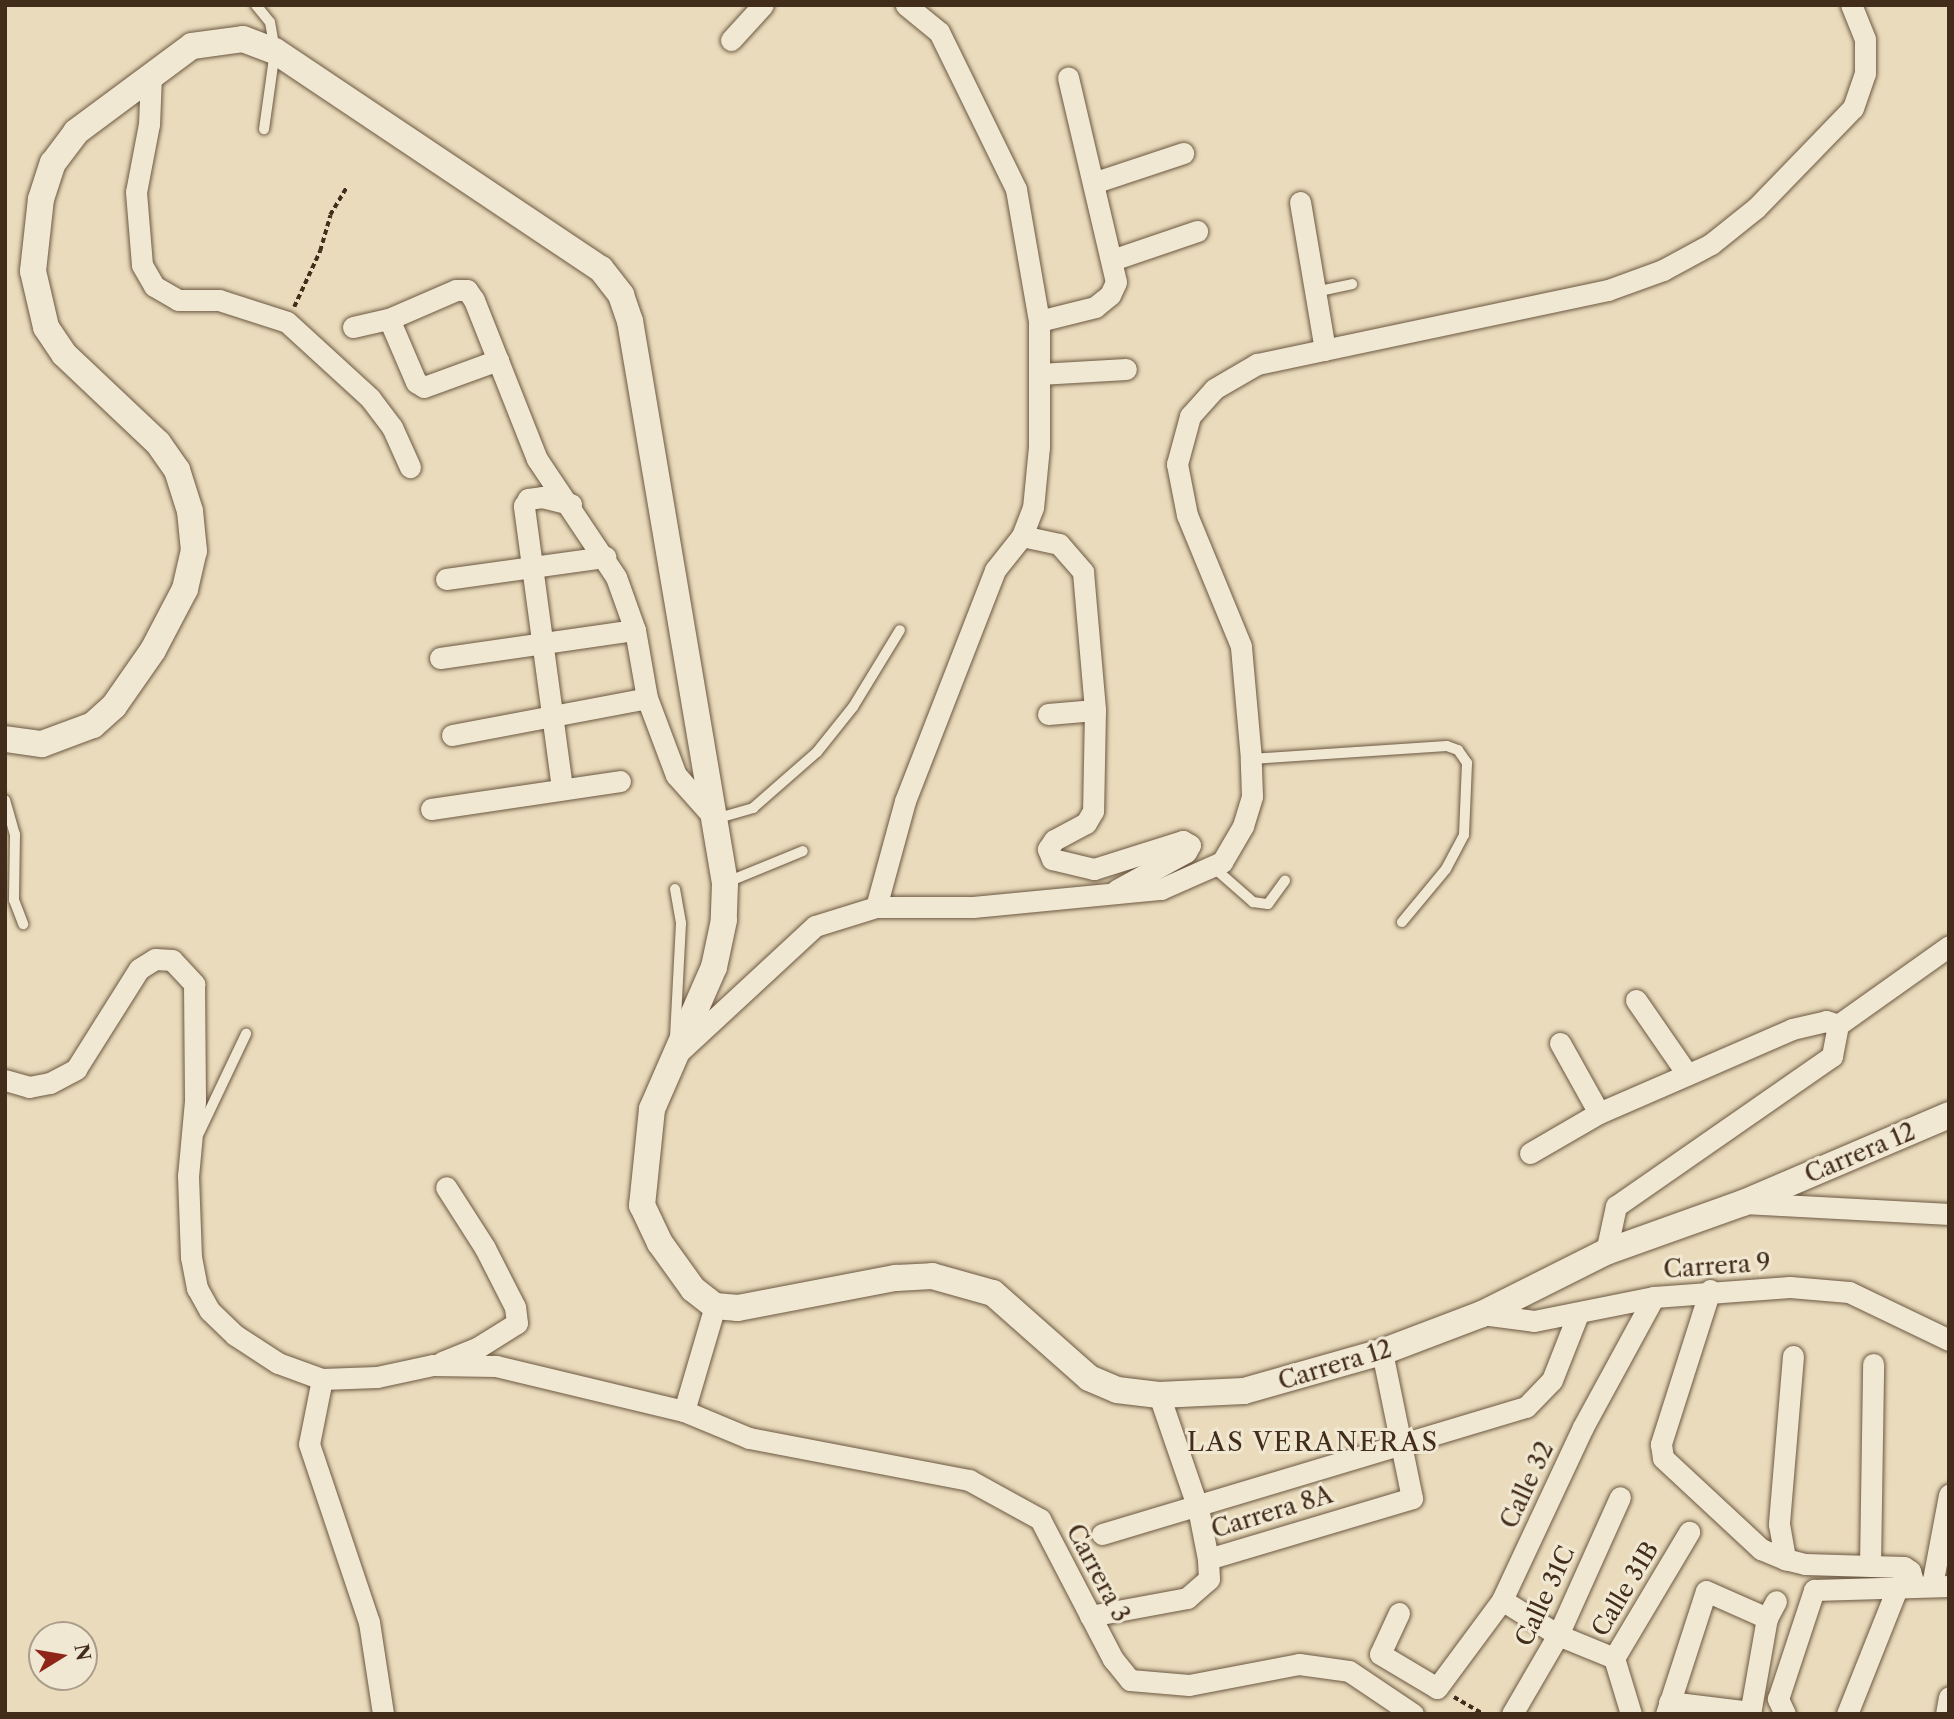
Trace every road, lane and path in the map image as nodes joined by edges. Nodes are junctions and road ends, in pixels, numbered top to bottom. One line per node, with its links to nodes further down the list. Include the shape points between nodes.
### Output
1 (256, 5): 6 (lane, via 270,22)
2 (763, 5): 5 (street)
3 (906, 5): 19 (street, via 939,33 1016,189)
4 (1851, 5): 22 (street, via 1865,51 1865,73 1853,108 1756,208 1711,244 1663,270 1608,290)
5 (732, 40)
6 (275, 51): 7 (street, via 243,39 217,40 192,46); 9 (lane); 47 (street, via 601,270 621,296 632,334)
7 (151, 75): 20 (street, via 149,124 136,192 142,265 154,286 178,300 219,300); 41 (street, via 76,132 53,163 41,199 33,271 46,327 64,354 158,443 177,470 190,512 194,551 185,589 153,650 114,706 93,725 43,744)
8 (1069, 78): 11 (street)
9 (264, 130)
10 (1183, 153): 11 (street)
11 (1096, 181): 15 (street)
12 (347, 187): 20 (path, via 330,215 320,251)
13 (1300, 202): 17 (street)
14 (1197, 231): 15 (street)
15 (1112, 260): 19 (street, via 1116,282 1110,295 1095,307)
16 (1352, 284): 17 (lane)
17 (1315, 292): 22 (street)
18 (389, 319): 21 (street); 23 (street, via 416,382 424,387); 23 (street, via 456,290 467,290)
19 (1039, 321): 25 (street)
20 (287, 322): 26 (street, via 370,398 392,427)
21 (353, 327)
22 (1325, 350): 42 (street, via 1257,364 1214,389 1190,416 1179,444 1177,464 1187,515 1241,646)
23 (498, 360): 27 (street, via 537,459)
24 (1126, 369): 25 (street)
25 (1039, 374): 28 (street, via 1033,508)
26 (410, 467)
27 (571, 504): 29 (street); 30 (street, via 542,496 528,499 524,506)
28 (1022, 536): 37 (street, via 1059,544 1083,572); 54 (street, via 995,570 905,801)
29 (605, 557): 30 (street); 32 (street)
30 (531, 565): 31 (street); 34 (street)
31 (446, 579)
32 (635, 630): 34 (street); 36 (street)
33 (900, 630): 47 (lane, via 853,707 817,752 753,808)
34 (542, 642): 35 (street); 38 (street)
35 (440, 658)
36 (647, 698): 38 (street); 47 (street, via 676,775)
37 (1095, 710): 39 (street); 53 (street, via 1093,811 1086,823 1054,841 1048,849 1052,859 1094,869 1183,841 1189,845 1186,852)
38 (551, 714): 40 (street); 44 (street)
39 (1048, 714)
40 (452, 735)
41 (5, 739)
42 (1251, 759): 49 (street, via 1252,796 1243,827 1222,862); 55 (lane, via 1447,746 1458,750 1467,763 1464,835 1446,869)
43 (620, 781): 44 (street)
44 (562, 788): 46 (street)
45 (5, 800): 56 (lane, via 15,834 14,900)
46 (431, 809)
47 (715, 819): 51 (street)
48 (803, 851): 51 (lane)
49 (1212, 866): 50 (lane, via 1253,902 1268,904); 53 (street, via 1161,888)
50 (1285, 881)
51 (725, 883): 62 (street, via 724,920 714,967)
52 (675, 889): 62 (lane, via 681,923 674,1019)
53 (1109, 894): 54 (street, via 973,907)
54 (876, 907): 62 (street, via 815,926)
55 (1402, 922)
56 (23, 925)
57 (1949, 946): 59 (street)
58 (1636, 1000): 63 (street)
59 (1838, 1024): 63 (street, via 1814,1023 1792,1029); 72 (street, via 1832,1056 1616,1206)
60 (246, 1034): 67 (lane)
61 (1559, 1043): 65 (street)
62 (678, 1053): 75 (street, via 652,1110 642,1205 660,1242 693,1289)
63 (1687, 1074): 65 (street)
64 (5, 1080): 67 (street, via 29,1087 50,1083 76,1069 139,969 155,959 172,960 194,984)
65 (1599, 1113): 68 (street)
66 (1949, 1115): 70 (street, Carrera 12)
67 (191, 1149): 83 (street, via 191,1257 197,1288 210,1311 235,1335 278,1363)
68 (1530, 1153)
69 (446, 1187): 82 (street, via 485,1248 515,1307 517,1323 477,1348)
70 (1743, 1203): 71 (street); 72 (street, Carrera 12)
71 (1949, 1214)
72 (1606, 1252): 76 (street, Carrera 12)
73 (1710, 1290): 74 (street, Carrera 9); 78 (street, Carrera 9, via 1790,1287 1849,1292); 93 (street, via 1661,1444 1663,1458 1761,1549)
74 (1654, 1297): 77 (street, Carrera 9); 96 (street, Calle 32, via 1583,1427)
75 (715, 1306): 84 (street, Carrera 12, via 737,1308 896,1278 932,1276 993,1293 1089,1378 1117,1390); 85 (street)
76 (1482, 1314): 77 (street, Carrera 9, via 1534,1321); 79 (street, Carrera 12)
77 (1578, 1314): 86 (street, via 1552,1380 1526,1407)
78 (1949, 1340)
79 (1382, 1352): 84 (street, Carrera 12, via 1244,1391); 86 (street)
80 (1793, 1356): 93 (street, via 1779,1524)
81 (1873, 1364): 94 (street)
82 (433, 1365): 83 (street, via 377,1377); 85 (street, Carrera 3, via 495,1366)
83 (322, 1379): 105 (street, via 309,1444 369,1622)
84 (1158, 1395): 89 (street)
85 (684, 1411): 98 (street, Carrera 3, via 749,1438 969,1480 993,1491 1040,1519)
86 (1405, 1445): 89 (street); 92 (street, Carrera 8A, via 1412,1498)
87 (1949, 1495): 95 (street)
88 (1620, 1497): 99 (street, Calle 31C)
89 (1198, 1508): 91 (street); 92 (street)
90 (1689, 1532): 100 (street, Calle 31B)
91 (1102, 1534)
92 (1208, 1559): 98 (street, Carrera 8A, via 1209,1580 1187,1598)
93 (1785, 1559): 94 (street, via 1805,1564)
94 (1870, 1565): 95 (street, via 1903,1567)
95 (1923, 1585): 110 (street, via 1821,1587 1809,1597 1778,1699); 111 (street)
96 (1502, 1600): 99 (street); 101 (street, Calle 32)
97 (1399, 1613): 101 (street, via 1380,1654)
98 (1090, 1616): 106 (street, Carrera 3, via 1130,1680 1189,1685 1299,1664 1349,1671)
99 (1558, 1635): 100 (street); 108 (street, Calle 31C)
100 (1614, 1658): 109 (street, Calle 31B)
101 (1437, 1688): 107 (path)
102 (1949, 1697): 112 (street)
103 (1667, 1708): 104 (street); 104 (street, via 1706,1591 1772,1609)
104 (1750, 1713)
105 (383, 1714)
106 (1413, 1714)
107 (1483, 1714)
108 (1512, 1714)
109 (1631, 1714)
110 (1785, 1714)
111 (1847, 1714)
112 (1946, 1714)

